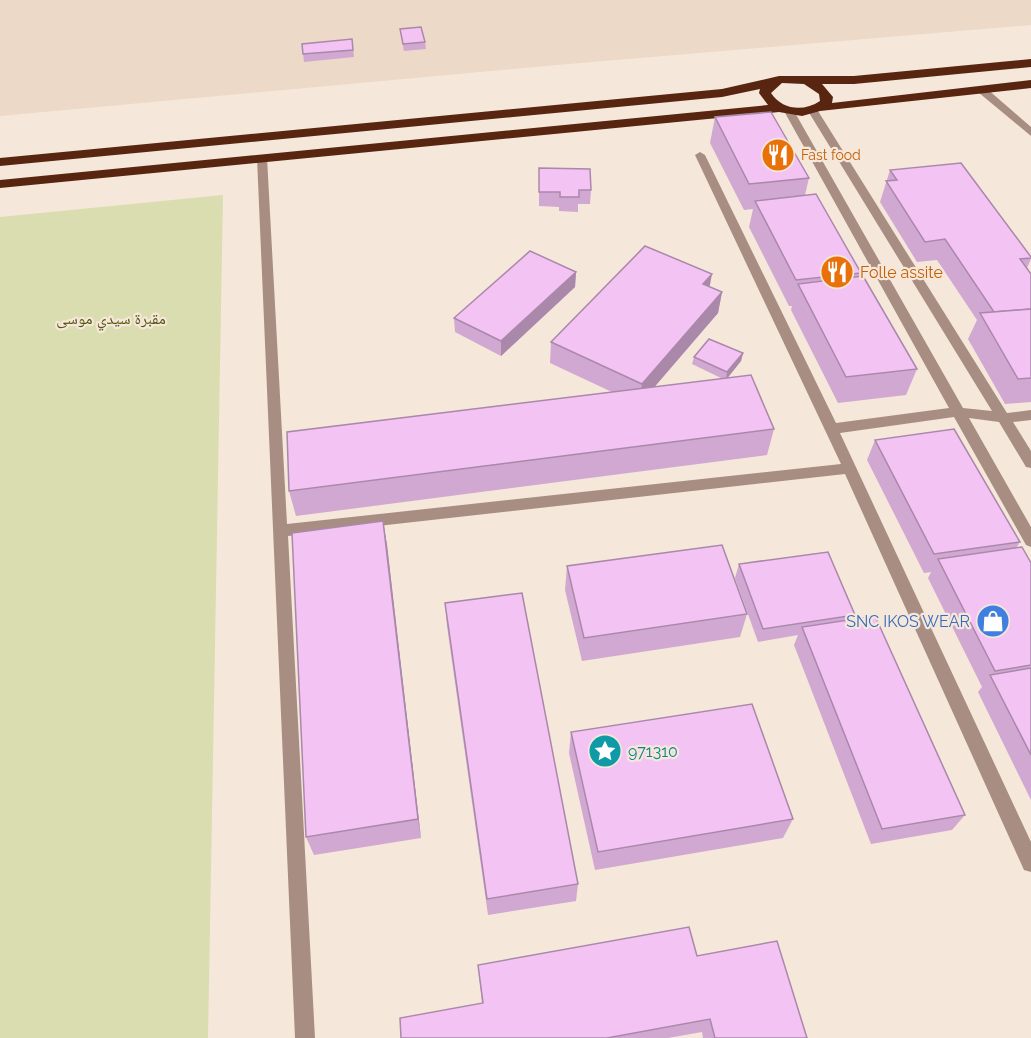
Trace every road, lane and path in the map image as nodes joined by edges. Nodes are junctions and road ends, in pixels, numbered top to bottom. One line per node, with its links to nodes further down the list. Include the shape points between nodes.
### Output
1 (1031, 63): 2 (highway, via 854,80)
2 (801, 80): 3 (highway); 7 (highway, via 825,92 826,103)
3 (772, 83): 6 (highway, via 765,93 771,103); 11 (highway, via 722,93)
4 (1031, 84): 5 (highway)
5 (982, 90): 7 (highway); 8 (street)
6 (784, 109): 7 (highway); 10 (highway); 13 (street)
7 (817, 109): 15 (street)
8 (1031, 133)
9 (700, 155): 16 (street)
10 (262, 158): 12 (highway); 19 (street)
11 (0, 162)
12 (0, 184)
13 (958, 412): 15 (street); 16 (street); 20 (street)
14 (1031, 415): 15 (street)
15 (1004, 418): 17 (street)
16 (832, 429): 18 (street)
17 (1031, 463)
18 (850, 468): 19 (street); 21 (street)
19 (280, 531): 22 (street)
20 (1031, 541)
21 (1031, 863)
22 (305, 1038)

